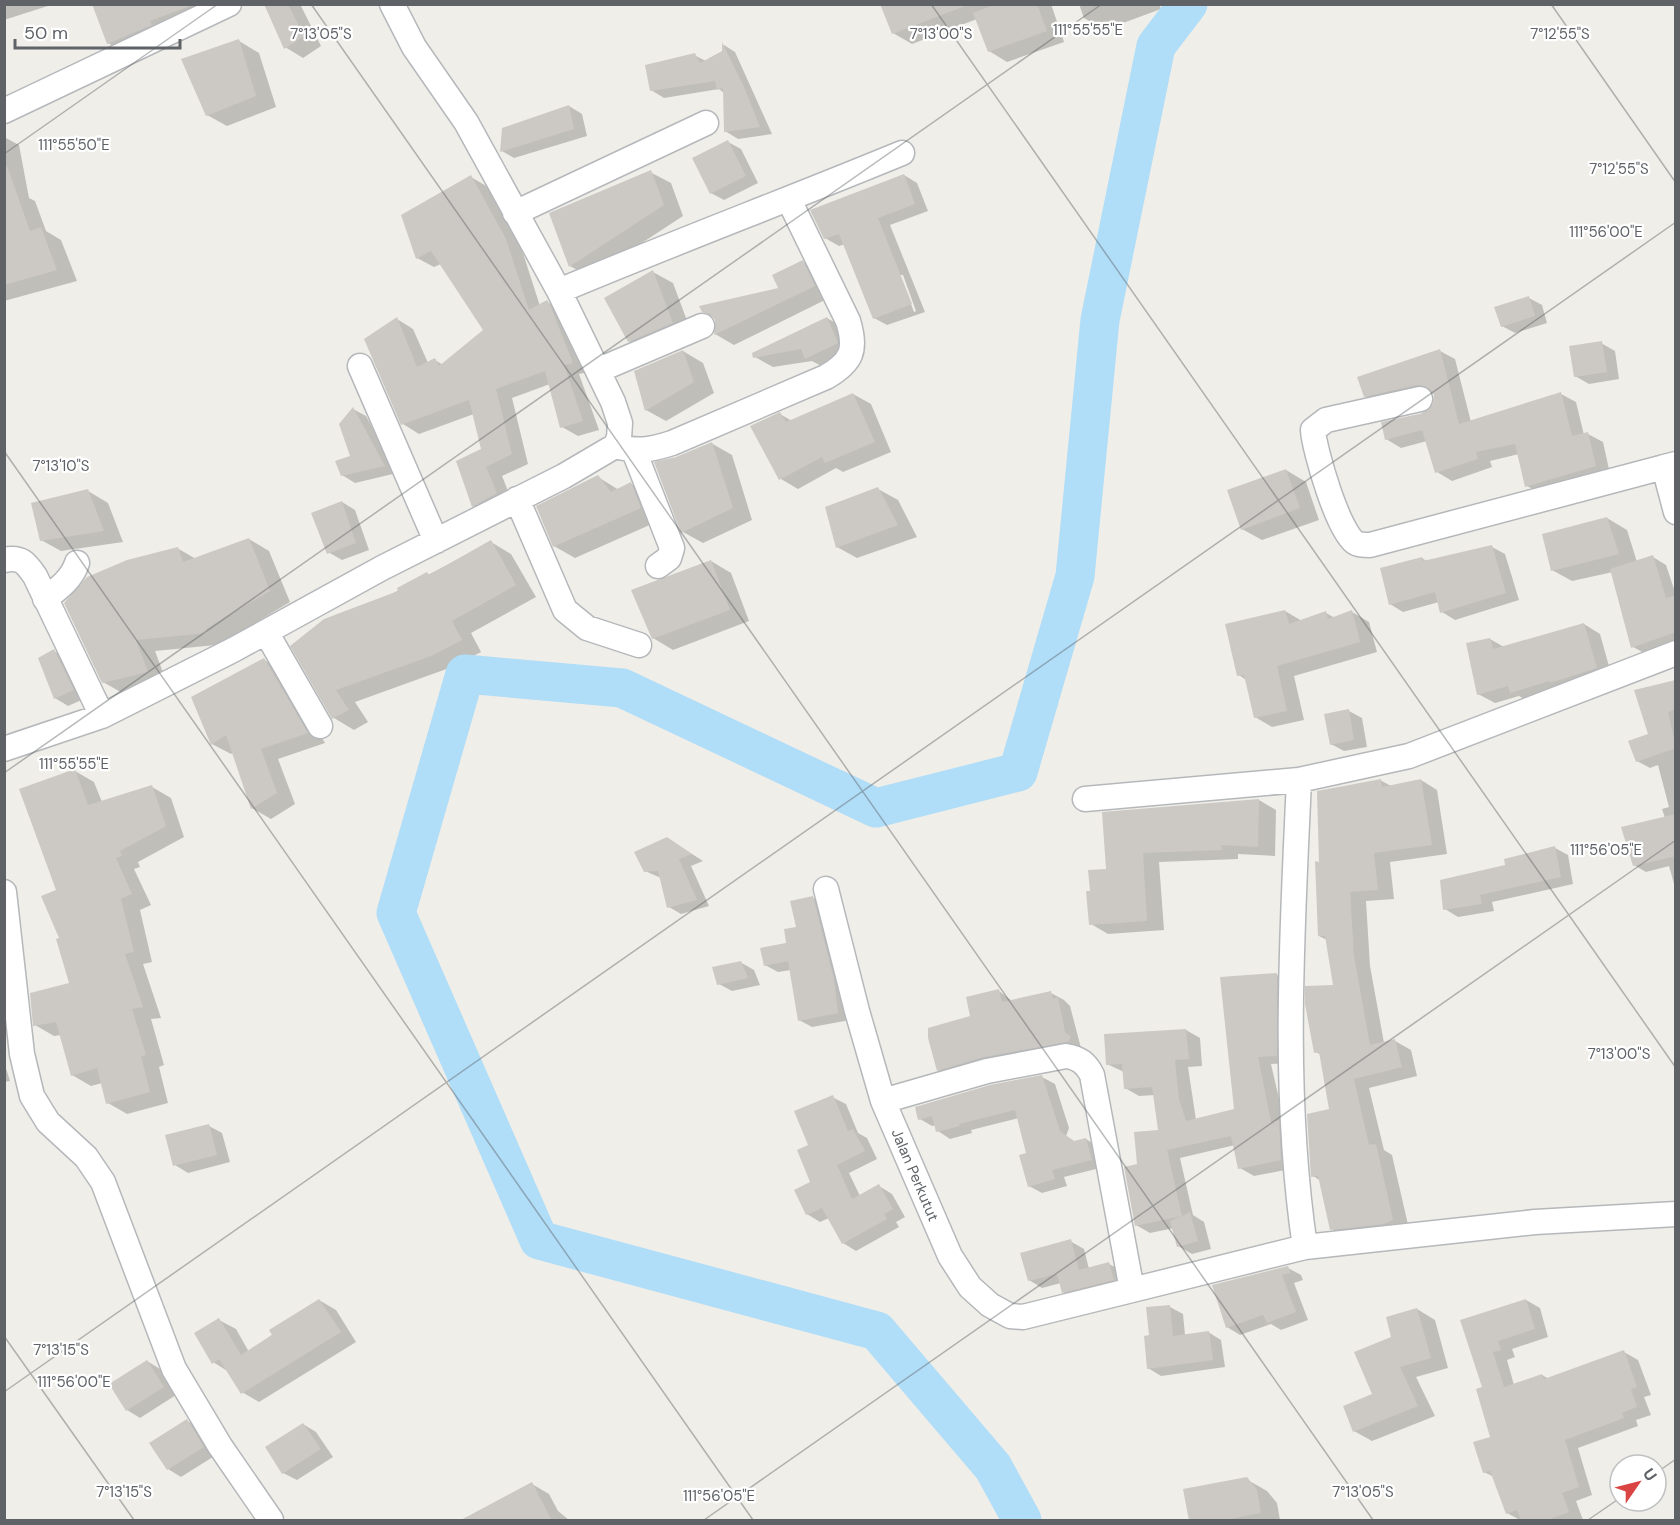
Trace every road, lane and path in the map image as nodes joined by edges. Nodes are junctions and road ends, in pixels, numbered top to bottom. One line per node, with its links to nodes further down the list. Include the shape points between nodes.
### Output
1 (229, 4): 3 (street)
2 (392, 4): 7 (street, via 414,47 466,122)
3 (4, 111)
4 (706, 123): 7 (street)
5 (902, 153): 6 (street)
6 (789, 200): 8 (street, via 687,237); 13 (street, via 848,321 852,336 848,360 826,377 723,423 651,450)
7 (515, 213): 8 (street)
8 (559, 291): 11 (street)
9 (702, 326): 11 (street)
10 (360, 366): 17 (street)
11 (599, 370): 13 (street, via 620,423 619,438)
12 (1420, 399): 14 (street, via 1326,420 1314,430 1314,446 1345,531 1355,543 1370,545)
13 (624, 448): 15 (street); 20 (street, via 672,548 669,558)
14 (1670, 466): 16 (street)
15 (517, 499): 17 (street); 23 (street, via 565,610 587,628)
16 (1676, 512)
17 (436, 541): 22 (street)
18 (4, 560): 21 (street, via 18,558 26,563)
19 (77, 563): 21 (street, via 62,586)
20 (658, 566)
21 (45, 599): 25 (street)
22 (266, 632): 25 (street); 26 (street)
23 (639, 645)
24 (1676, 653): 28 (street, via 1409,756)
25 (102, 716): 27 (street)
26 (320, 726)
27 (4, 749)
28 (1299, 780): 29 (street); 34 (street, via 1290,1068 1294,1178)
29 (1085, 799)
30 (826, 889): 32 (street, Jalan Perkutut)
31 (4, 892): 36 (street, via 22,1054 32,1096 48,1122 86,1157 103,1182 174,1370)
32 (883, 1101): 35 (street, Jalan Perkutut, via 950,1256 970,1287 990,1305 1010,1316 1023,1317); 35 (street, via 987,1071 1066,1056 1078,1058 1092,1075)
33 (1676, 1214): 34 (street, Jalan Perkutut, via 1535,1222)
34 (1305, 1247): 35 (street, Jalan Perkutut)
35 (1132, 1290)
36 (271, 1521)

